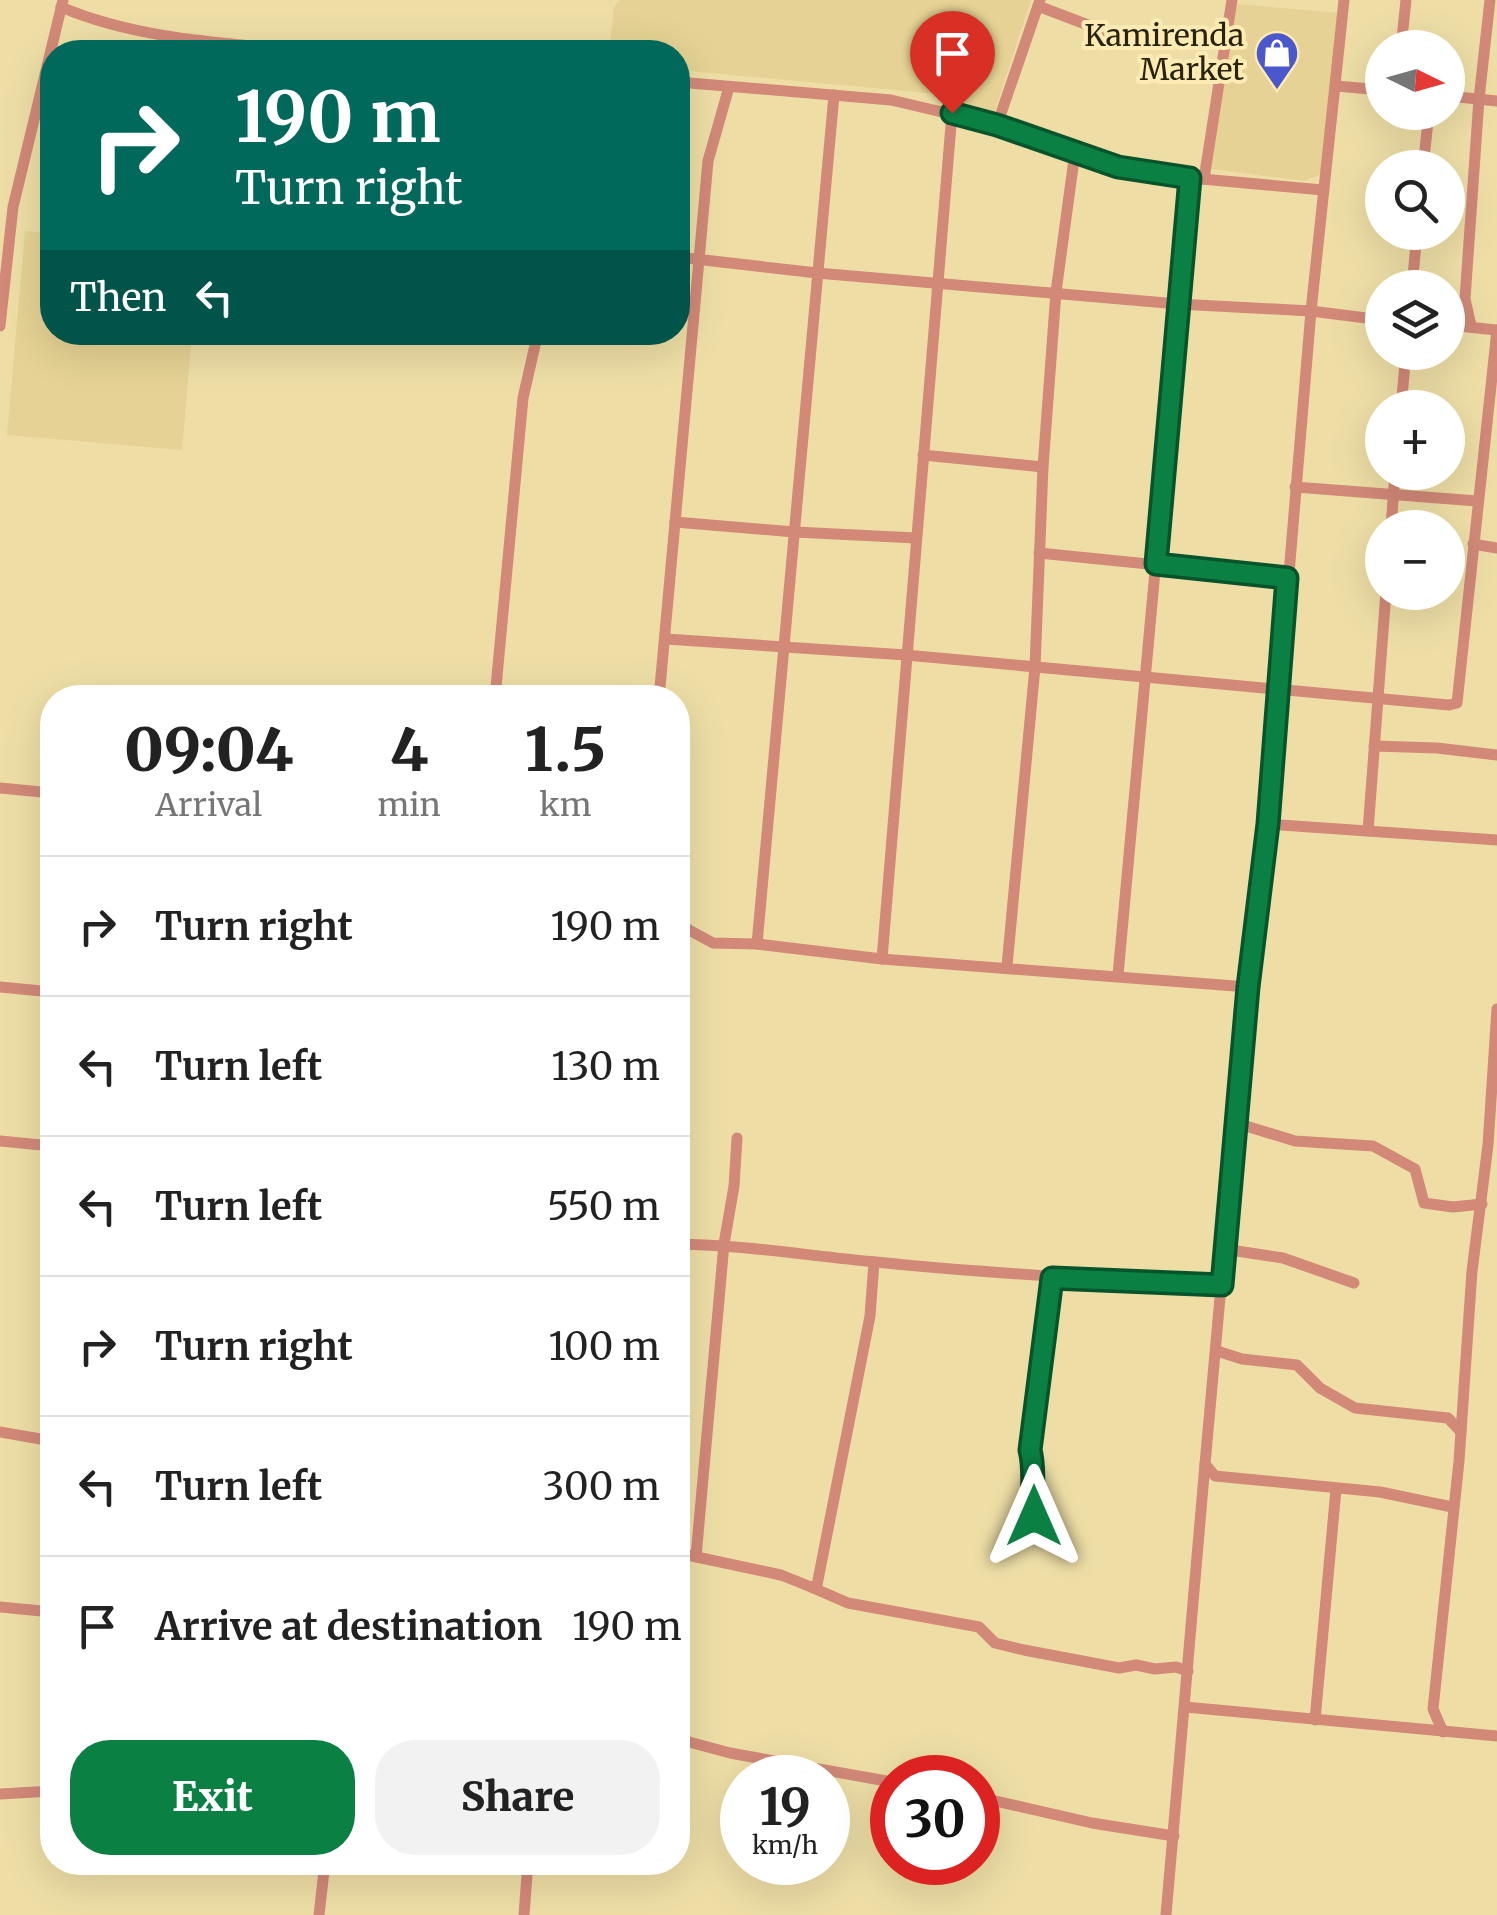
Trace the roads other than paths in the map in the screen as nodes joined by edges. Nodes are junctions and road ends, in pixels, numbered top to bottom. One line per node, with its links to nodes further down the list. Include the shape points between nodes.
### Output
1 (1232, 0): 23 (street)
2 (1344, 0): 12 (street)
3 (1406, 0): 7 (street)
4 (1490, 0): 18 (street)
5 (1039, 3): 8 (street); 21 (street)
6 (62, 4): 9 (street); 10 (street, via 127,30)
7 (1404, 30)
8 (1109, 33)
9 (53, 40)
10 (213, 40)
11 (690, 83): 13 (street)
12 (1336, 86): 14 (street); 24 (street)
13 (730, 87): 15 (street); 26 (street, via 708,161)
14 (1365, 89)
15 (834, 94): 20 (street); 27 (street)
16 (40, 95): 33 (street, via 13,207)
17 (1465, 98): 18 (street)
18 (1479, 99): 19 (street); 35 (street, via 1465,299)
19 (1497, 101)
20 (952, 113): 21 (street); 28 (street)
21 (997, 125): 22 (street)
22 (1074, 152): 23 (street, via 1118,167); 29 (street)
23 (1197, 178): 24 (street); 30 (street)
24 (1323, 190): 31 (street)
25 (690, 258): 26 (street)
26 (698, 258): 27 (street); 45 (street)
27 (817, 273): 28 (street); 46 (street)
28 (937, 283): 29 (street); 38 (street)
29 (1056, 292): 30 (street); 39 (street)
30 (1178, 304): 31 (street); 51 (street)
31 (1311, 312): 32 (street); 40 (street)
32 (1365, 318)
33 (0, 324)
34 (1465, 326): 35 (street)
35 (1472, 326): 36 (street)
36 (1497, 330): 43 (street)
37 (535, 345): 59 (street, via 521,411)
38 (923, 456): 39 (street); 47 (street)
39 (1044, 467): 50 (street)
40 (1295, 486): 42 (street); 52 (street)
41 (1393, 490): 42 (street)
42 (1393, 495): 43 (street); 44 (street)
43 (1477, 501): 48 (street)
44 (1392, 510)
45 (674, 522): 46 (street); 54 (street)
46 (795, 532): 47 (street); 55 (street)
47 (916, 538): 56 (street)
48 (1473, 544): 49 (street); 62 (street, via 1457,703)
49 (1497, 548)
50 (1039, 553): 51 (street); 57 (street)
51 (1156, 564): 52 (street); 58 (street)
52 (1287, 578): 61 (street)
53 (1385, 610): 62 (street)
54 (666, 639): 55 (street); 60 (street)
55 (783, 646): 56 (street); 71 (street)
56 (906, 655): 57 (street); 72 (street)
57 (1035, 667): 58 (street); 73 (street)
58 (1144, 676): 61 (street); 74 (street)
59 (496, 685)
60 (661, 685)
61 (1278, 690): 62 (street); 67 (street)
62 (1379, 699): 63 (street)
63 (1374, 746): 64 (street); 68 (street)
64 (1497, 755)
65 (0, 788): 66 (street)
66 (40, 791)
67 (1268, 824): 68 (street); 76 (street)
68 (1368, 831): 69 (street)
69 (1497, 840)
70 (690, 930): 71 (street, via 713,942)
71 (757, 944): 72 (street)
72 (882, 959): 73 (street)
73 (1008, 966): 74 (street)
74 (1118, 975): 76 (street)
75 (0, 987): 77 (street)
76 (1248, 987): 79 (street)
77 (40, 991)
78 (1497, 1009): 83 (street)
79 (1236, 1123): 83 (street, via 1295,1141 1373,1146 1415,1169 1424,1202); 86 (street)
80 (738, 1138): 85 (street)
81 (0, 1140): 82 (street)
82 (40, 1145)
83 (1482, 1204): 93 (street)
84 (690, 1244): 85 (street)
85 (724, 1244): 87 (street); 100 (street)
86 (1224, 1250): 89 (street, via 1283,1258); 90 (street)
87 (874, 1262): 88 (street); 101 (street, via 829,1539 818,1584)
88 (1052, 1278): 90 (street); 98 (street, via 1030,1450)
89 (1354, 1283)
90 (1222, 1285): 91 (street)
91 (1217, 1351): 93 (street, via 1297,1364 1320,1388 1355,1408 1448,1418); 95 (street)
92 (0, 1432): 94 (street)
93 (1461, 1432): 97 (street)
94 (40, 1440)
95 (1205, 1464): 96 (street, via 1215,1476); 104 (street)
96 (1336, 1489): 97 (street); 106 (street)
97 (1452, 1507): 107 (street, via 1434,1709)
98 (1034, 1516)
99 (690, 1555): 100 (street)
100 (696, 1556): 101 (street)
101 (811, 1587): 104 (street, via 848,1603 979,1627 995,1642 1024,1650 1119,1668)
102 (0, 1607): 103 (street)
103 (40, 1611)
104 (1188, 1671): 105 (street)
105 (1185, 1708): 106 (street); 114 (street)
106 (1316, 1720): 107 (street)
107 (1443, 1732): 108 (street)
108 (1497, 1736)
109 (690, 1742): 110 (street)
110 (870, 1778)
111 (40, 1792): 112 (street)
112 (0, 1794)
113 (1000, 1802): 114 (street)
114 (1174, 1836): 119 (street)
115 (325, 1875): 117 (street)
116 (527, 1875): 118 (street)
117 (320, 1915)
118 (524, 1915)
119 (1166, 1915)

